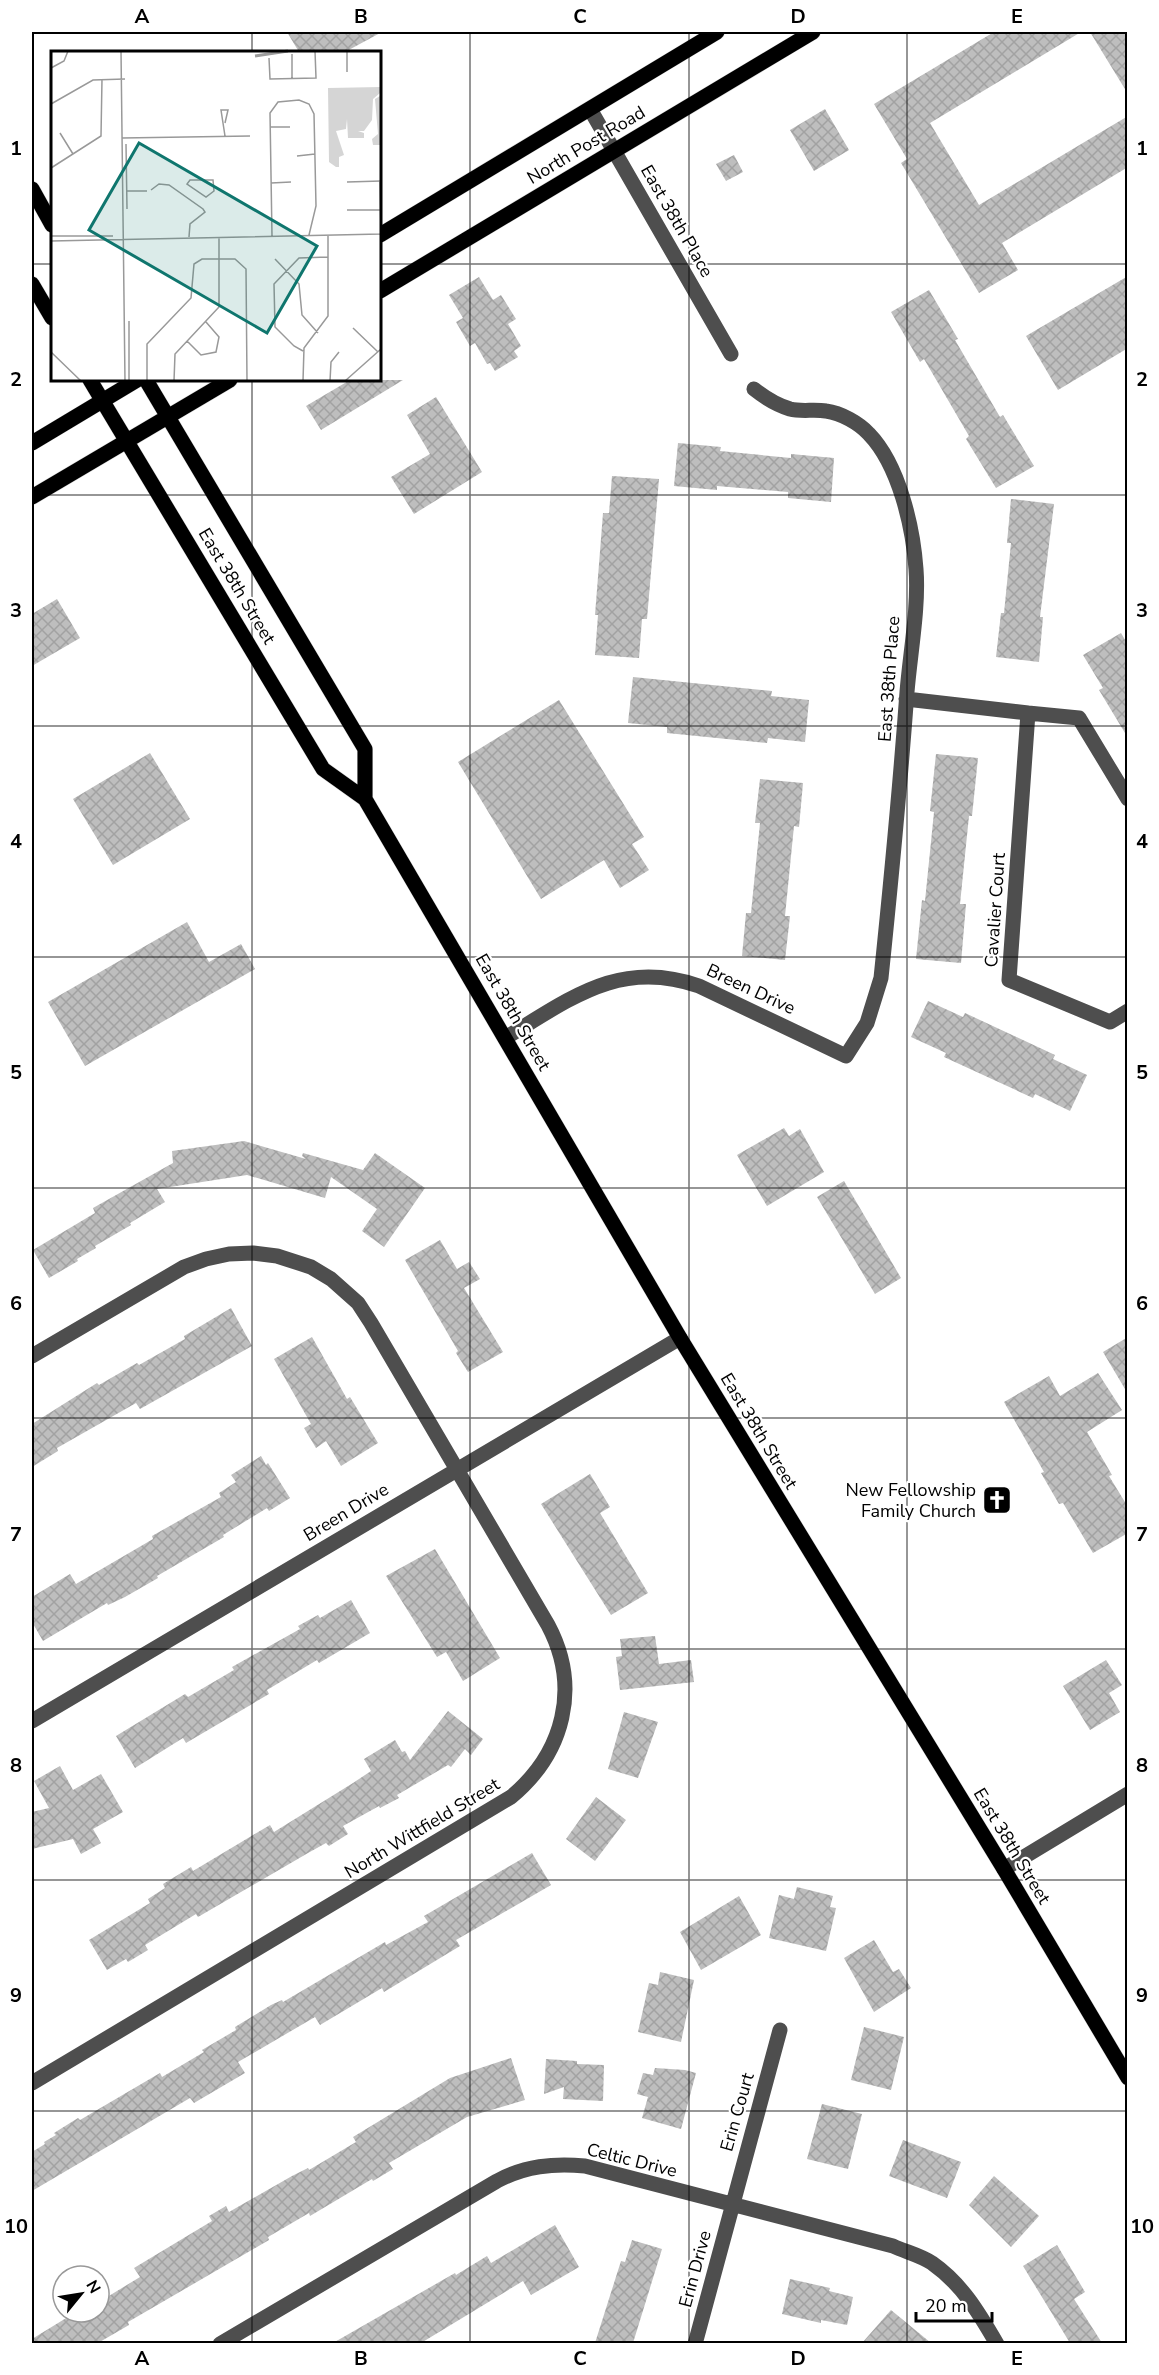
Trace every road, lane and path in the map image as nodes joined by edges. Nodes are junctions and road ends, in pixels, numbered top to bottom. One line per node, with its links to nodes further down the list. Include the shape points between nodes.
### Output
1 (717, 32): 3 (main road, North Post Road)
2 (813, 32): 4 (main road, North Post Road)
3 (590, 109): 4 (street, East 38th Place); 7 (main road, North Post Road)
4 (614, 151): 9 (main road, North Post Road); 11 (street, East 38th Place)
5 (32, 189): 6 (main road)
6 (51, 223)
7 (381, 234)
8 (32, 284): 10 (main road)
9 (381, 290)
10 (51, 316)
11 (731, 354)
12 (91, 381): 17 (main road, East 38th Street)
13 (136, 381): 17 (main road)
14 (147, 381): 18 (main road, East 38th Street)
15 (228, 381): 18 (main road)
16 (754, 389): 22 (street, East 38th Place, via 789,408 827,411 850,419 884,452 906,508 916,568)
17 (103, 400): 19 (main road, East 38th Street); 20 (main road)
18 (168, 416): 19 (main road); 24 (main road, East 38th Street, via 365,748)
19 (127, 441): 21 (main road); 24 (main road, East 38th Street, via 323,769)
20 (32, 443)
21 (32, 497)
22 (906, 699): 23 (street); 28 (street, East 38th Place, via 881,978 867,1023)
23 (1028, 713): 25 (street, via 1079,718); 26 (street, Cavalier Court, via 1009,980 1110,1022)
24 (365, 799): 27 (main road, East 38th Street)
25 (1128, 799)
26 (1128, 1011)
27 (505, 1038): 28 (street, Breen Drive, via 594,986 652,976 705,988); 29 (main road, East 38th Street)
28 (846, 1056)
29 (680, 1338): 31 (street, Breen Drive); 34 (main road, East 38th Street)
30 (32, 1356): 31 (street, North Wittfield Street, via 195,1263 242,1252 289,1258 331,1279 358,1303)
31 (456, 1470): 32 (street, Breen Drive); 37 (street, North Wittfield Street, via 548,1625 562,1658 563,1718 544,1762 529,1782 502,1804)
32 (32, 1721)
33 (1128, 1794): 34 (street)
34 (1004, 1869): 36 (main road, East 38th Street)
35 (780, 2030): 38 (street, Erin Court)
36 (1128, 2078)
37 (32, 2083)
38 (732, 2205): 39 (street, Celtic Drive, via 585,2166 529,2168 496,2181); 40 (street, Erin Drive); 41 (street, Celtic Drive, via 893,2246 922,2258 955,2282)
39 (220, 2343)
40 (695, 2343)
41 (997, 2343)

